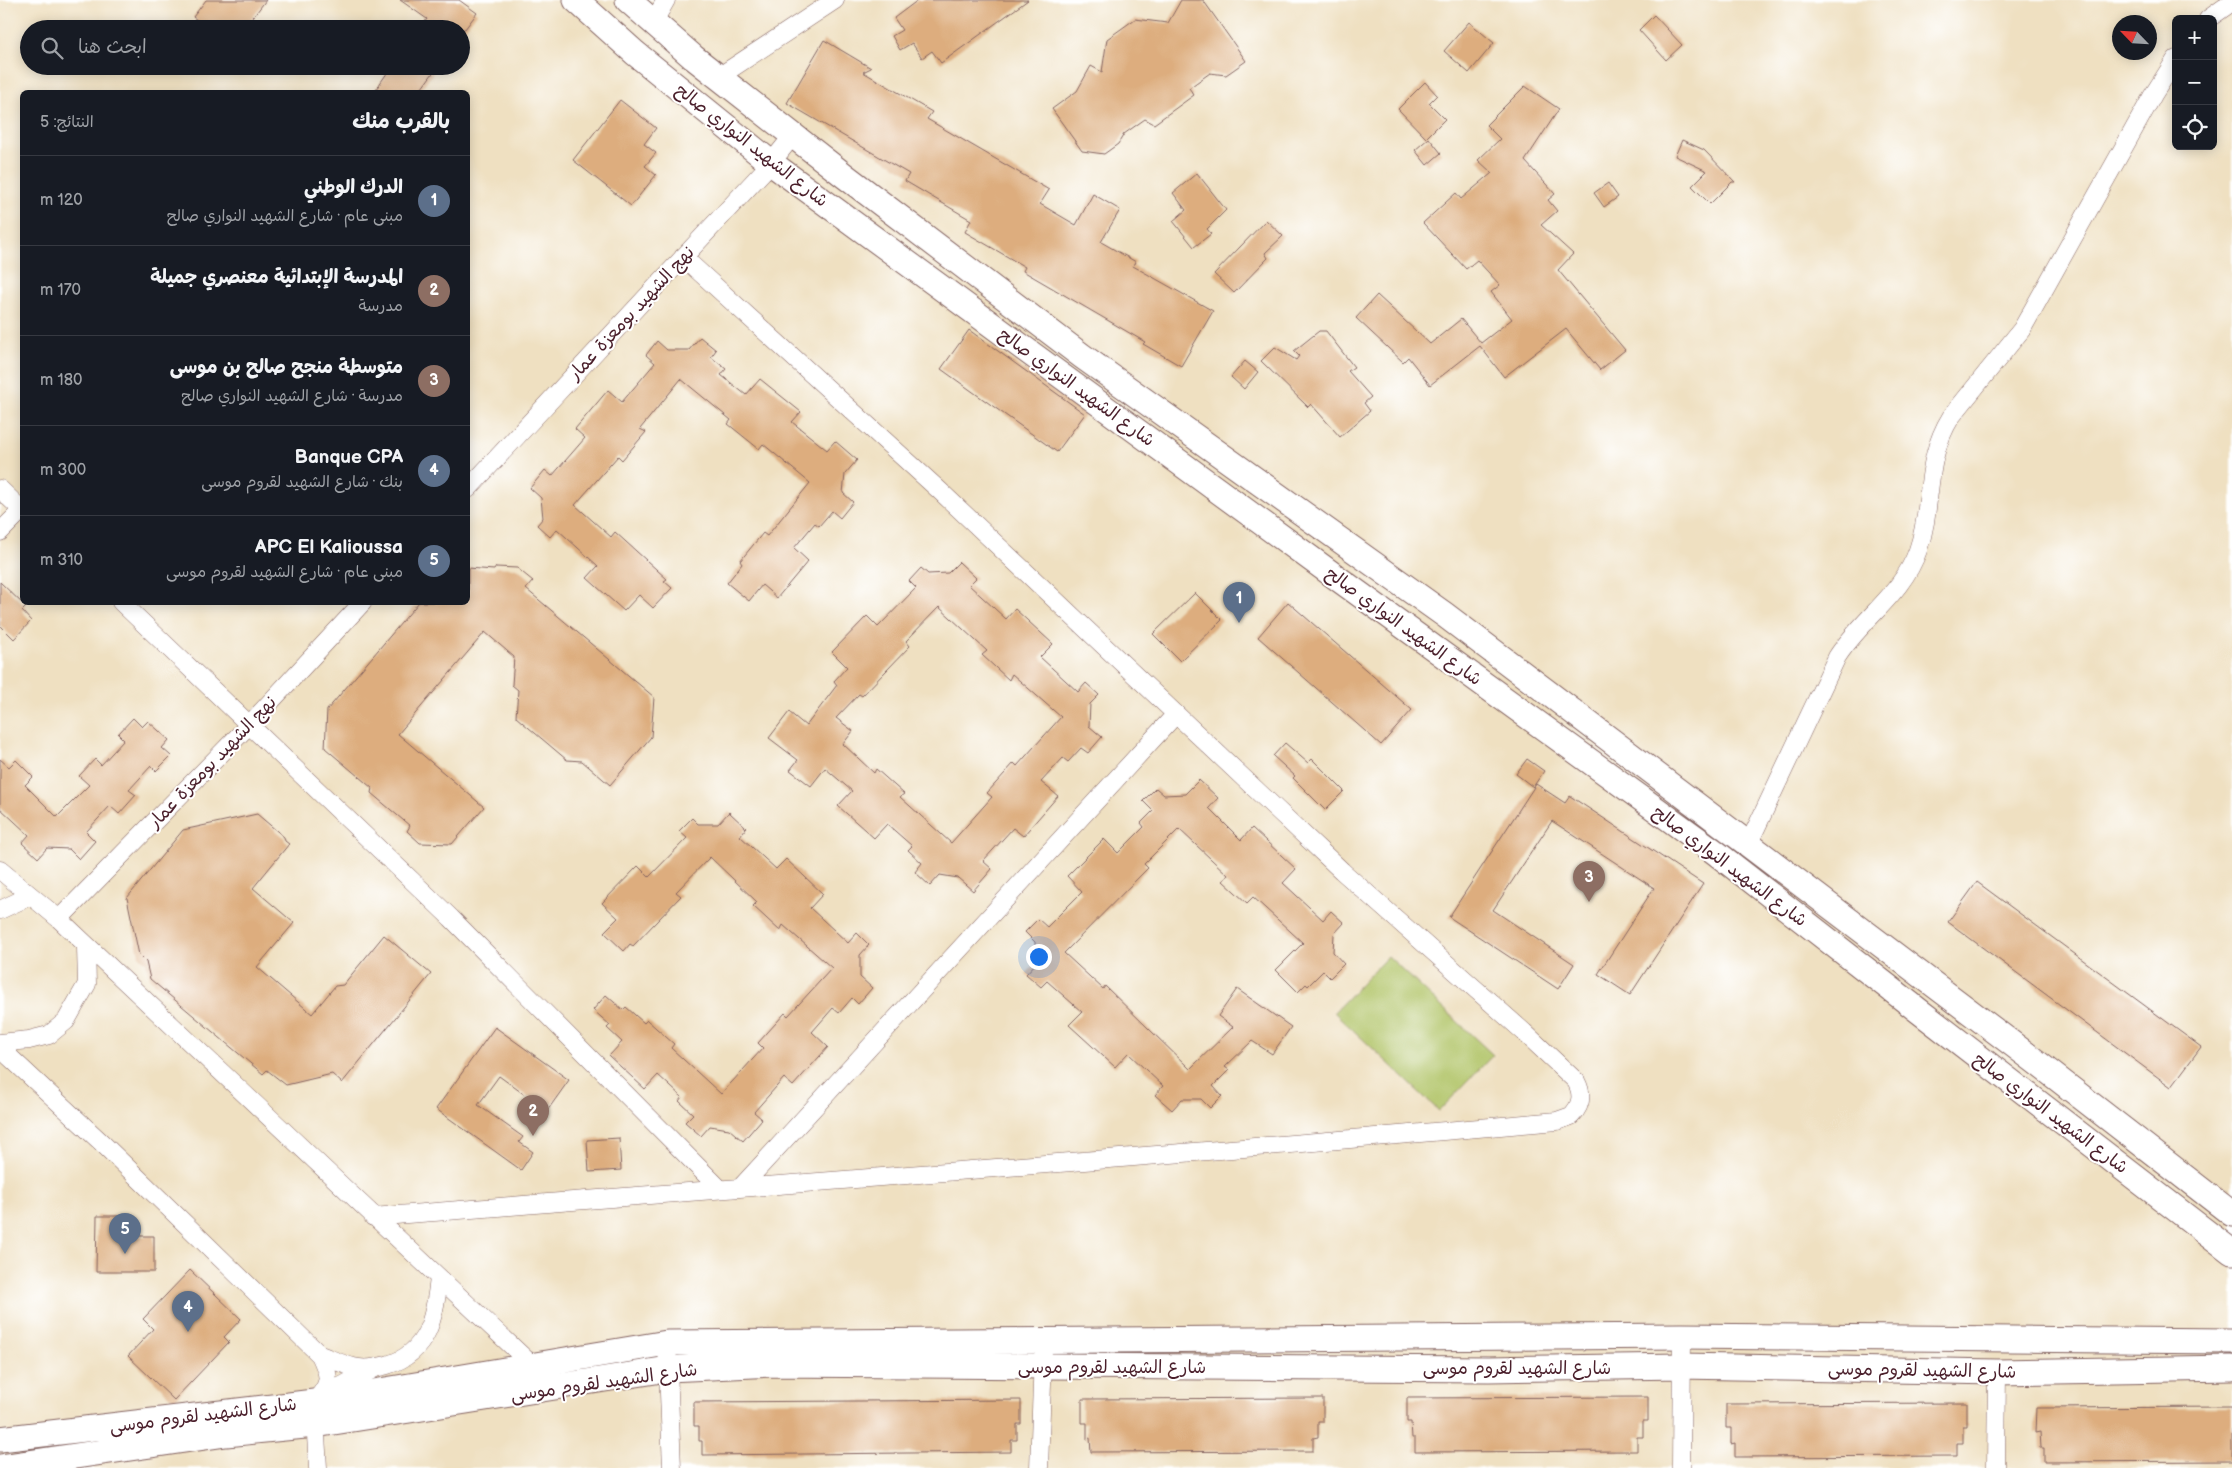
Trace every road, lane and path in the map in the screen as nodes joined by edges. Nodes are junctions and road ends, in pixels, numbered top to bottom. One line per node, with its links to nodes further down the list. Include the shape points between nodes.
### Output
1 (576, 0): 11 (street, شارع الشهيد النواري صالح, via 635,53)
2 (628, 0): 7 (street, شارع الشهيد النواري صالح)
3 (666, 0): 7 (street)
4 (836, 0): 9 (street)
5 (2232, 2): 6 (street)
6 (2214, 15)
7 (654, 23): 9 (street, شارع الشهيد النواري صالح)
8 (2175, 60): 22 (street, via 2022,329 1942,432 1933,463 1918,550 1902,582 1855,631 1837,657)
9 (720, 76): 10 (street, شارع الشهيد النواري صالح)
10 (794, 134): 11 (street, نهج الشهيد بومعزة عمار); 22 (street, شارع الشهيد النواري صالح, via 1082,356 1445,615)
11 (771, 163): 12 (street, نهج الشهيد بومعزة عمار); 34 (street, شارع الشهيد النواري صالح, via 1715,852)
12 (683, 257): 13 (street, نهج الشهيد بومعزة عمار); 20 (street, via 939,490)
13 (470, 487)
14 (0, 489): 15 (street)
15 (20, 508)
16 (20, 512): 17 (street)
17 (0, 532)
18 (124, 605): 21 (street)
19 (360, 605): 21 (street, نهج الشهيد بومعزة عمار)
20 (1176, 714): 30 (street); 30 (street, via 1342,871 1576,1081 1580,1102 1572,1116 1557,1121 1234,1150)
21 (250, 724): 26 (street, نهج الشهيد بومعزة عمار); 31 (street, via 451,918)
22 (1748, 845): 32 (street, شارع الشهيد النواري صالح, via 2036,1061)
23 (0, 870): 24 (street)
24 (30, 896): 25 (street); 26 (street)
25 (0, 910)
26 (59, 919): 27 (street)
27 (86, 947): 28 (street, via 87,984 66,1021 48,1035); 33 (street)
28 (0, 1043)
29 (0, 1048): 40 (street)
30 (741, 1187): 31 (street)
31 (720, 1189): 33 (street)
32 (2232, 1214)
33 (374, 1217): 35 (street)
34 (2232, 1252)
35 (439, 1278): 41 (street); 44 (street, via 435,1312 423,1340 392,1364)
36 (1682, 1336): 37 (street, شارع الشهيد لقروم موسى); 38 (street, شارع الشهيد لقروم موسى); 43 (street)
37 (1044, 1340): 39 (street, شارع الشهيد لقروم موسى); 42 (street)
38 (2232, 1341)
39 (667, 1343): 41 (street, شارع الشهيد لقروم موسى); 46 (street)
40 (320, 1355): 44 (street, via 354,1368); 48 (street, via 328,1372 327,1387)
41 (533, 1366): 48 (street, شارع الشهيد لقروم موسى)
42 (1042, 1366): 43 (street, شارع الشهيد لقروم موسى, via 1489,1369); 46 (street, شارع الشهيد لقروم موسى, via 773,1364); 55 (street)
43 (1682, 1366): 47 (street, شارع الشهيد لقروم موسى); 56 (street)
44 (375, 1368): 48 (street)
45 (2232, 1368): 47 (street, شارع الشهيد لقروم موسى)
46 (668, 1369): 48 (street, شارع الشهيد لقروم موسى); 54 (street)
47 (1997, 1372): 57 (street)
48 (315, 1414): 49 (street, شارع الشهيد لقروم موسى); 51 (street, شارع الشهيد لقروم موسى); 53 (street)
49 (84, 1429): 50 (street, شارع الشهيد لقروم موسى); 51 (street)
50 (0, 1439)
51 (88, 1461): 52 (street, شارع الشهيد لقروم موسى)
52 (0, 1466)
53 (318, 1468)
54 (672, 1468)
55 (1038, 1468)
56 (1681, 1468)
57 (1996, 1468)

